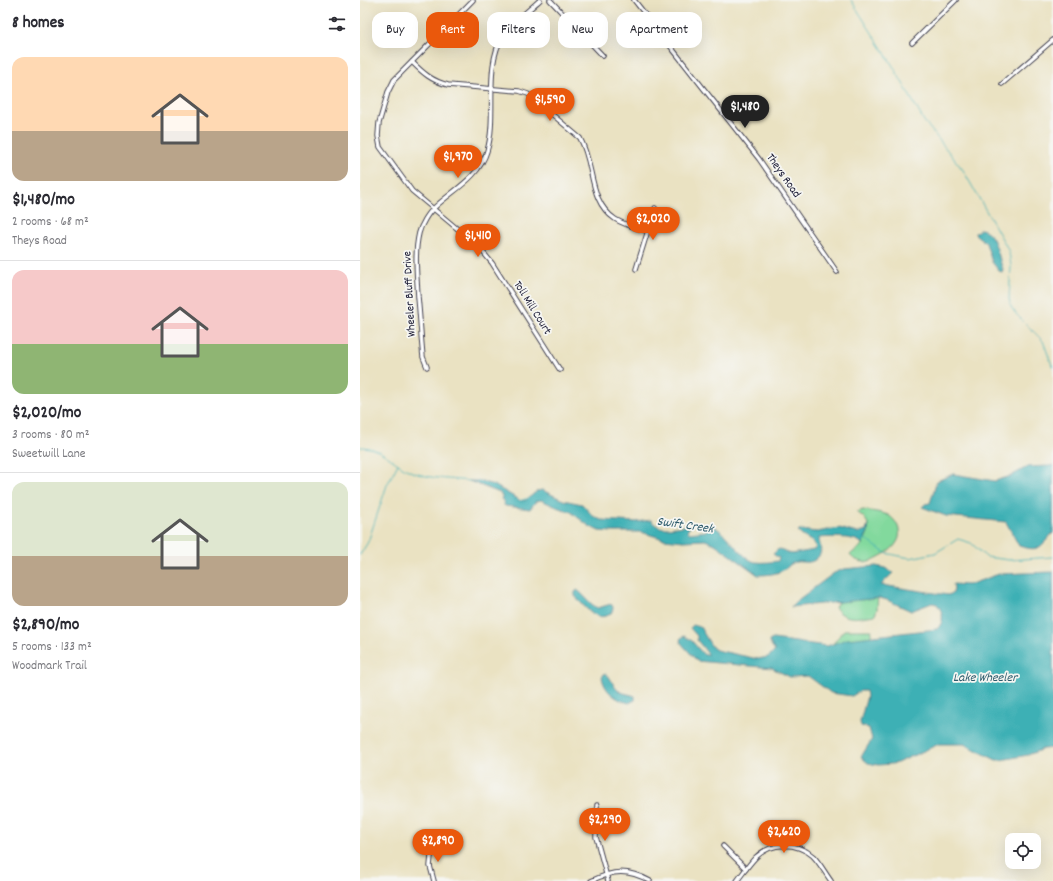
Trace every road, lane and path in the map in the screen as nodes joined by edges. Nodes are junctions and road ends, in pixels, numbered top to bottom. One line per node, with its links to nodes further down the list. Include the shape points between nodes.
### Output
1 (473, 0): 9 (street, Toll Mill Court)
2 (540, 0): 11 (street, Wheeler Bluff Drive, via 513,24 503,37 494,59)
3 (550, 0): 8 (street)
4 (634, 0): 16 (street, Theys Road, via 759,158)
5 (956, 0): 7 (street)
6 (1053, 40): 10 (street)
7 (912, 42)
8 (603, 56)
9 (412, 62): 11 (street, via 438,83); 13 (street, Toll Mill Court, via 394,80 388,92 378,136 380,147 409,186)
10 (1002, 84)
11 (493, 90): 13 (street, Wheeler Bluff Drive, via 492,129 482,163 474,174); 14 (street, via 520,91 528,94 575,132 585,147 600,204 616,220)
12 (655, 208): 14 (street)
13 (433, 209): 17 (street, Wheeler Bluff Drive, via 420,232 416,260 423,357); 18 (street, Toll Mill Court, via 478,246 492,263)
14 (647, 231): 15 (street)
15 (636, 269)
16 (837, 272)
17 (427, 367)
18 (560, 370)
19 (597, 805): 23 (street, via 596,837)
20 (723, 846): 22 (street)
21 (432, 847): 24 (street, via 430,866)
22 (746, 869): 28 (street); 29 (street, via 762,852 787,845 802,849 814,858)
23 (606, 874): 25 (street); 26 (street); 27 (street, via 624,872)
24 (434, 881)
25 (591, 881)
26 (608, 881)
27 (650, 881)
28 (737, 881)
29 (831, 881)

